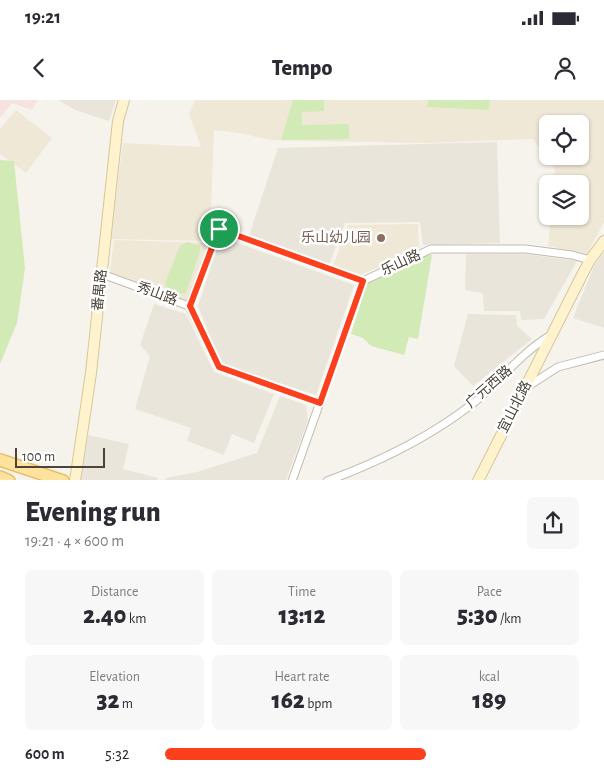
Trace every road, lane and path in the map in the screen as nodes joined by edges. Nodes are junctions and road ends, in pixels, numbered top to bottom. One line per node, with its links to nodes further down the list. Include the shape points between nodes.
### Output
1 (124, 100): 4 (street, 番禺路, via 118,121)
2 (604, 241): 3 (street)
3 (590, 260): 5 (street, 乐山路, via 525,249 431,249); 7 (street)
4 (102, 274): 6 (street, 秀山路); 15 (street, 番禺路)
5 (363, 281): 6 (street, via 219,229); 10 (street)
6 (190, 306): 10 (street, 秀山路, via 219,367)
7 (553, 334): 9 (street, 宜山北路); 17 (street, 广元西路, via 536,344 475,402 452,418 380,459)
8 (604, 354): 9 (street, via 558,367)
9 (524, 388): 18 (street, 宜山北路)
10 (320, 403): 16 (street)
11 (0, 460): 14 (main road)
12 (0, 477): 13 (main road)
13 (9, 480)
14 (63, 480)
15 (75, 480)
16 (292, 480)
17 (327, 480)
18 (478, 480)

